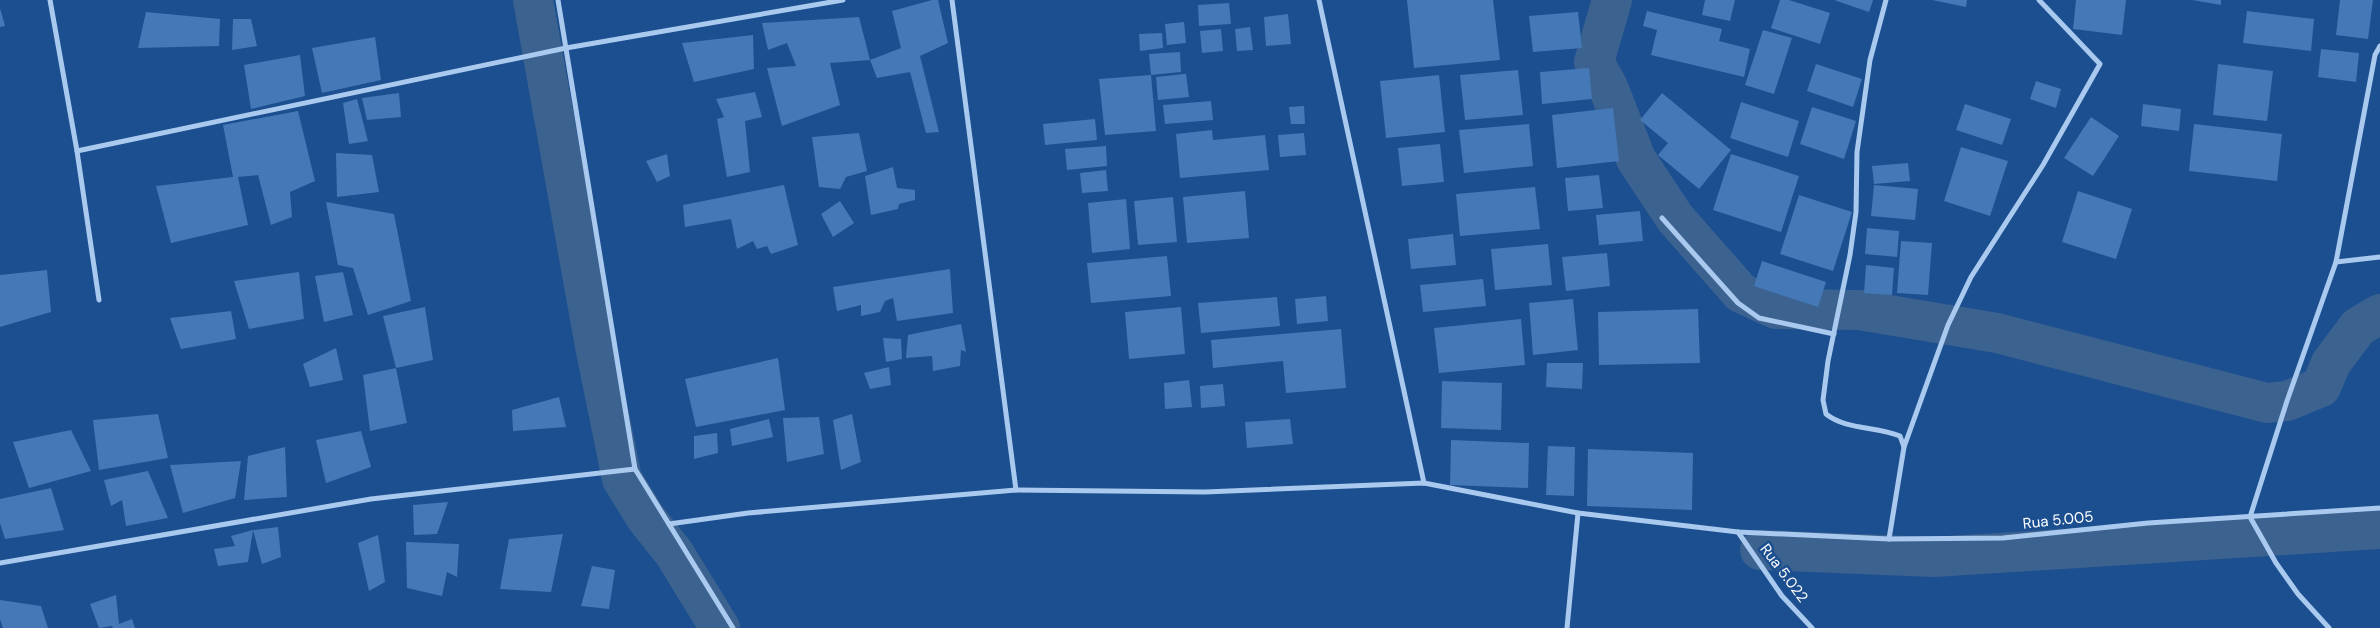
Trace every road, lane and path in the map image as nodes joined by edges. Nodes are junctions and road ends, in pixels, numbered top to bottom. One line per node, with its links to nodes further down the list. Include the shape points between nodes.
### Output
1 (50, 0): 10 (street)
2 (558, 0): 9 (street)
3 (843, 0): 9 (street)
4 (952, 0): 19 (street)
5 (1318, 0): 18 (street)
6 (1886, 0): 15 (street, via 1870,60 1857,152 1856,212)
7 (2039, 0): 16 (street, via 2100,64 2044,165 1971,277 1948,325)
8 (2380, 46): 13 (street, via 2375,55)
9 (566, 48): 10 (street); 17 (street)
10 (77, 151): 14 (street)
11 (1662, 218): 15 (street, via 1738,303 1759,318)
12 (2380, 257): 13 (street)
13 (2336, 262): 22 (street)
14 (99, 300)
15 (1834, 334): 16 (street, via 1823,400 1826,414 1836,422 1900,436)
16 (1904, 447): 25 (street)
17 (635, 469): 23 (street); 26 (street, via 370,499)
18 (1424, 483): 19 (street, Rua 5.005, via 1205,492); 21 (street, Rua 5.005)
19 (1016, 490): 23 (street, Rua 5.005, via 748,513)
20 (2380, 508): 22 (street, Rua 5.005)
21 (1578, 513): 24 (street, Rua 5.005); 28 (street)
22 (2250, 517): 25 (street, Rua 5.005, via 2148,523 2002,538); 30 (street, via 2298,594)
23 (669, 524): 27 (street)
24 (1738, 532): 25 (street, Rua 5.005); 29 (street, Rua 5.022, via 1782,596)
25 (1889, 539)
26 (0, 563)
27 (733, 628)
28 (1567, 628)
29 (1812, 628)
30 (2329, 628)

